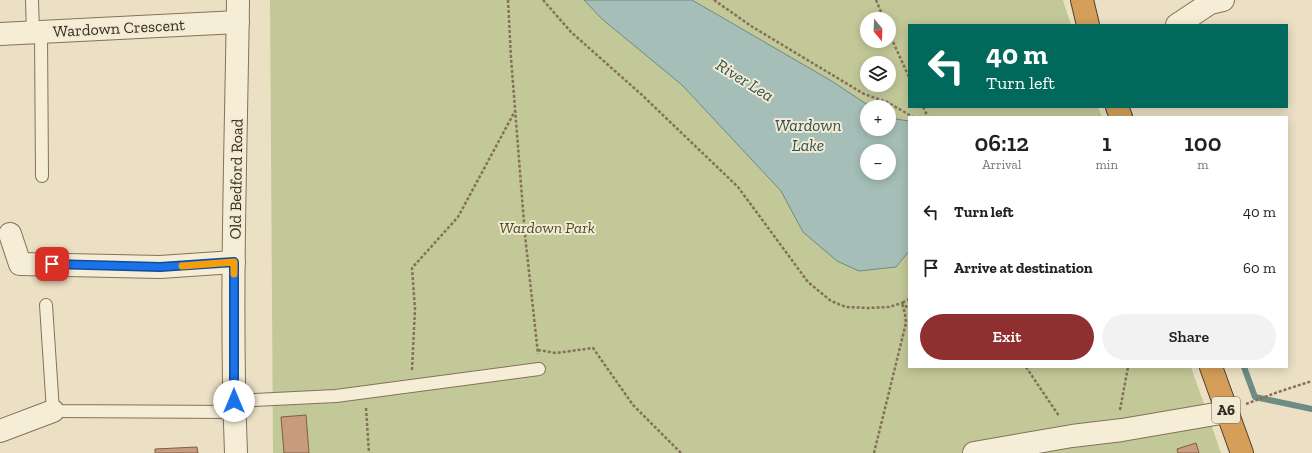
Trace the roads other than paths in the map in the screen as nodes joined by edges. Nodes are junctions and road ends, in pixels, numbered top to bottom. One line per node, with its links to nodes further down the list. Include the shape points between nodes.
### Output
1 (32, 0): 8 (lane)
2 (238, 0): 5 (street, Old Bedford Road)
3 (1082, 0): 6 (highway)
4 (1222, 0): 7 (street, via 1210,3)
5 (238, 22): 8 (street, Wardown Crescent); 12 (street, Old Bedford Road)
6 (1088, 24)
7 (1178, 24)
8 (37, 33): 9 (street, Wardown Crescent); 10 (lane)
9 (0, 34)
10 (42, 176)
11 (10, 234): 12 (street, via 20,264 160,267)
12 (234, 262): 16 (street, Old Bedford Road)
13 (46, 305): 17 (lane)
14 (540, 368): 16 (lane, via 366,393)
15 (1211, 368): 18 (highway, A6)
16 (234, 406): 17 (lane); 20 (street, Old Bedford Road)
17 (53, 411): 19 (street)
18 (1227, 412): 21 (street); 22 (highway, A6)
19 (0, 431)
20 (236, 453)
21 (974, 453)
22 (1242, 453)

